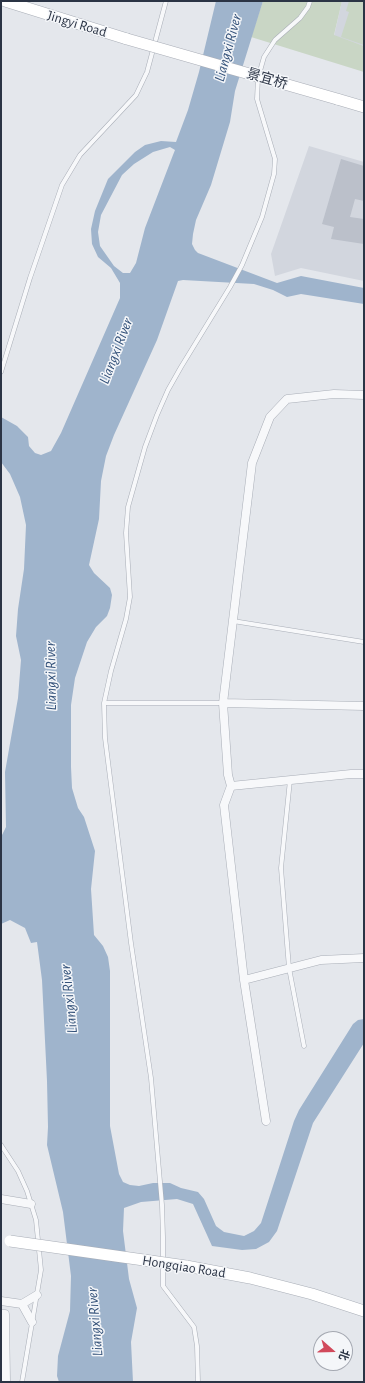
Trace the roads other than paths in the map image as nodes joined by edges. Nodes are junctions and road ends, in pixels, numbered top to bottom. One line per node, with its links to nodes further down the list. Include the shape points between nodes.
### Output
1 (5, 1): 4 (street, Jingyi Road)
2 (166, 1): 6 (lane, via 147,72 136,95 80,154 62,185)
3 (310, 1): 10 (lane, via 300,18 275,40 264,57 258,78 257,100 275,159 274,174 262,216 242,265 168,390 145,447 128,506 126,533 130,597)
4 (127, 39): 5 (street, 景宜桥, bridge)
5 (364, 107)
6 (1, 372)
7 (364, 395): 8 (street, via 334,394 287,399 270,417 252,463)
8 (234, 621): 9 (lane); 11 (street)
9 (364, 642)
10 (104, 703): 11 (lane); 33 (lane, via 105,738 151,1078 162,1205 163,1286 194,1328)
11 (223, 703): 12 (street); 15 (street)
12 (364, 706)
13 (364, 774): 14 (street)
14 (290, 780): 15 (street); 17 (lane, via 280,868)
15 (231, 786): 18 (street, via 224,805)
16 (364, 958): 17 (street, via 322,960)
17 (289, 968): 18 (street); 19 (lane)
18 (244, 980): 20 (street)
19 (304, 1046)
20 (266, 1121)
21 (1, 1145): 23 (lane, via 18,1171)
22 (1, 1199): 23 (street)
23 (31, 1204): 25 (lane, via 36,1220 41,1270)
24 (6, 1240): 28 (street, Hongqiao Road, bridge, via 186,1266 250,1278)
25 (37, 1295): 27 (street); 30 (lane)
26 (1, 1301): 27 (street)
27 (22, 1304): 30 (street)
28 (364, 1311)
29 (1, 1314): 31 (street, via 5,1314)
30 (32, 1322): 32 (lane)
31 (6, 1382)
32 (22, 1382)
33 (198, 1382)

